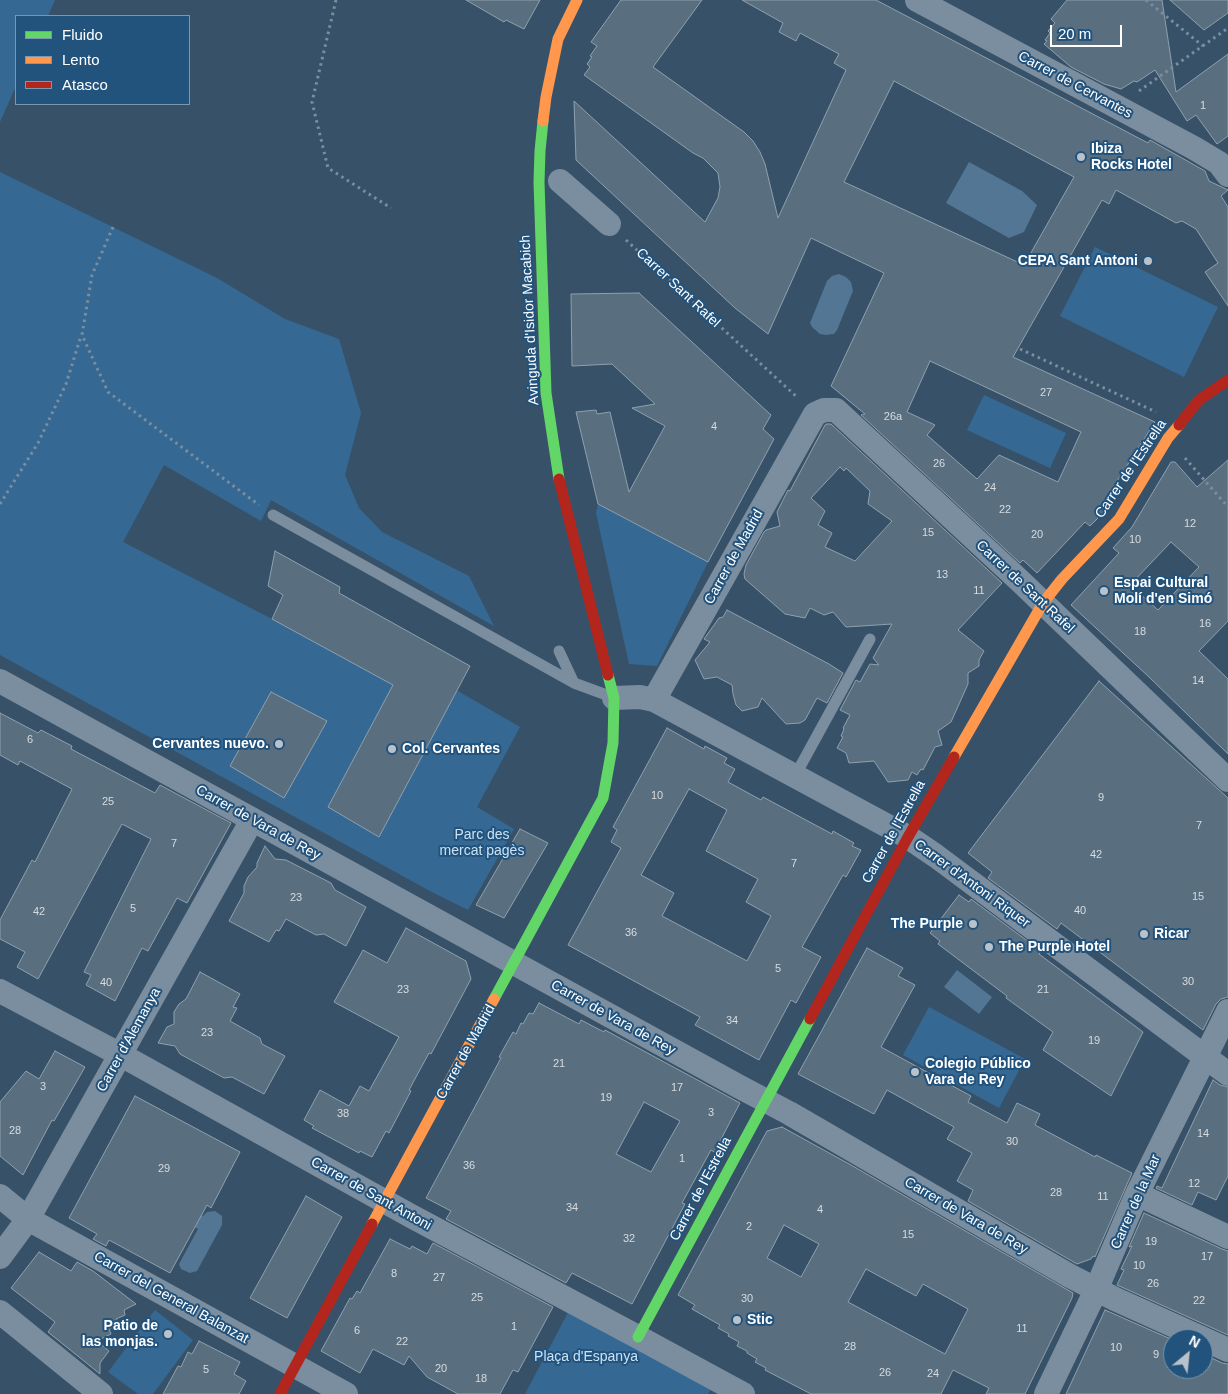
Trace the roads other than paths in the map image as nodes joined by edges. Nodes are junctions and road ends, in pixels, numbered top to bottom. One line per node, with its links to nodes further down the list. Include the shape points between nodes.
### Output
1 (577, 0): 16 (street, Avinguda d'Isidor Macabich, via 558,39 546,97 540,151 546,393 558,474)
2 (917, 0): 3 (street, Carrer de Cervantes)
3 (1225, 165)
4 (560, 181): 5 (street)
5 (609, 224)
6 (1228, 380): 9 (street, Carrer de l'Estrella, via 1199,400 1179,424 1119,519)
7 (815, 414): 9 (street, Carrer de Sant Rafel, via 836,410); 17 (street, Carrer de Madrid)
8 (272, 516): 12 (lane)
9 (1043, 603): 19 (street, Carrer de Sant Rafel); 21 (street, Carrer de l'Estrella)
10 (870, 639): 18 (lane)
11 (559, 651): 15 (lane)
12 (520, 654): 13 (lane); 15 (lane)
13 (514, 664)
14 (0, 681): 20 (street, Carrer de Vara de Rey)
15 (574, 683): 16 (lane)
16 (614, 698): 17 (street, Carrer d'Antoni Riquer); 22 (street, Carrer de Madrid, via 612,743 603,798)
17 (654, 700): 18 (street, Carrer d'Antoni Riquer)
18 (795, 776): 21 (street, Carrer d'Antoni Riquer)
19 (1228, 780)
20 (252, 820): 22 (street, Carrer de Vara de Rey); 25 (street, Carrer d'Alemanya)
21 (908, 837): 26 (street, Carrer d'Antoni Riquer); 28 (street, Carrer de l'Estrella)
22 (514, 964): 28 (street, Carrer de Vara de Rey); 31 (street, Carrer de Madrid)
23 (0, 991): 25 (street, Carrer de Sant Antoni)
24 (1228, 1011): 26 (street, Carrer de la Mar)
25 (121, 1055): 31 (street, Carrer de Sant Antoni); 32 (street, Carrer d'Alemanya)
26 (1204, 1057): 27 (street, Carrer d'Antoni Riquer); 29 (street, Carrer de la Mar)
27 (1228, 1074)
28 (765, 1101): 35 (street, Carrer de Vara de Rey); 37 (street, Carrer de l'Estrella)
29 (1137, 1194): 33 (street); 35 (street, Carrer de la Mar)
30 (0, 1196): 32 (street, Carrer del General Balanzat)
31 (385, 1202): 37 (street, Carrer de Sant Antoni); 39 (street, Carrer de Madrid)
32 (28, 1219): 34 (street, Carrer d'Alemanya); 39 (street, Carrer del General Balanzat)
33 (1228, 1237)
34 (0, 1257)
35 (1096, 1290): 38 (street, Carrer de Vara de Rey); 44 (street, Carrer de la Mar)
36 (0, 1312): 40 (street)
37 (638, 1336): 43 (street, Carrer de Sant Antoni)
38 (1228, 1350)
39 (295, 1367): 41 (street, Carrer de Madrid); 42 (street, Carrer del General Balanzat)
40 (101, 1394)
41 (280, 1394)
42 (346, 1394)
43 (744, 1394)
44 (1046, 1394)

